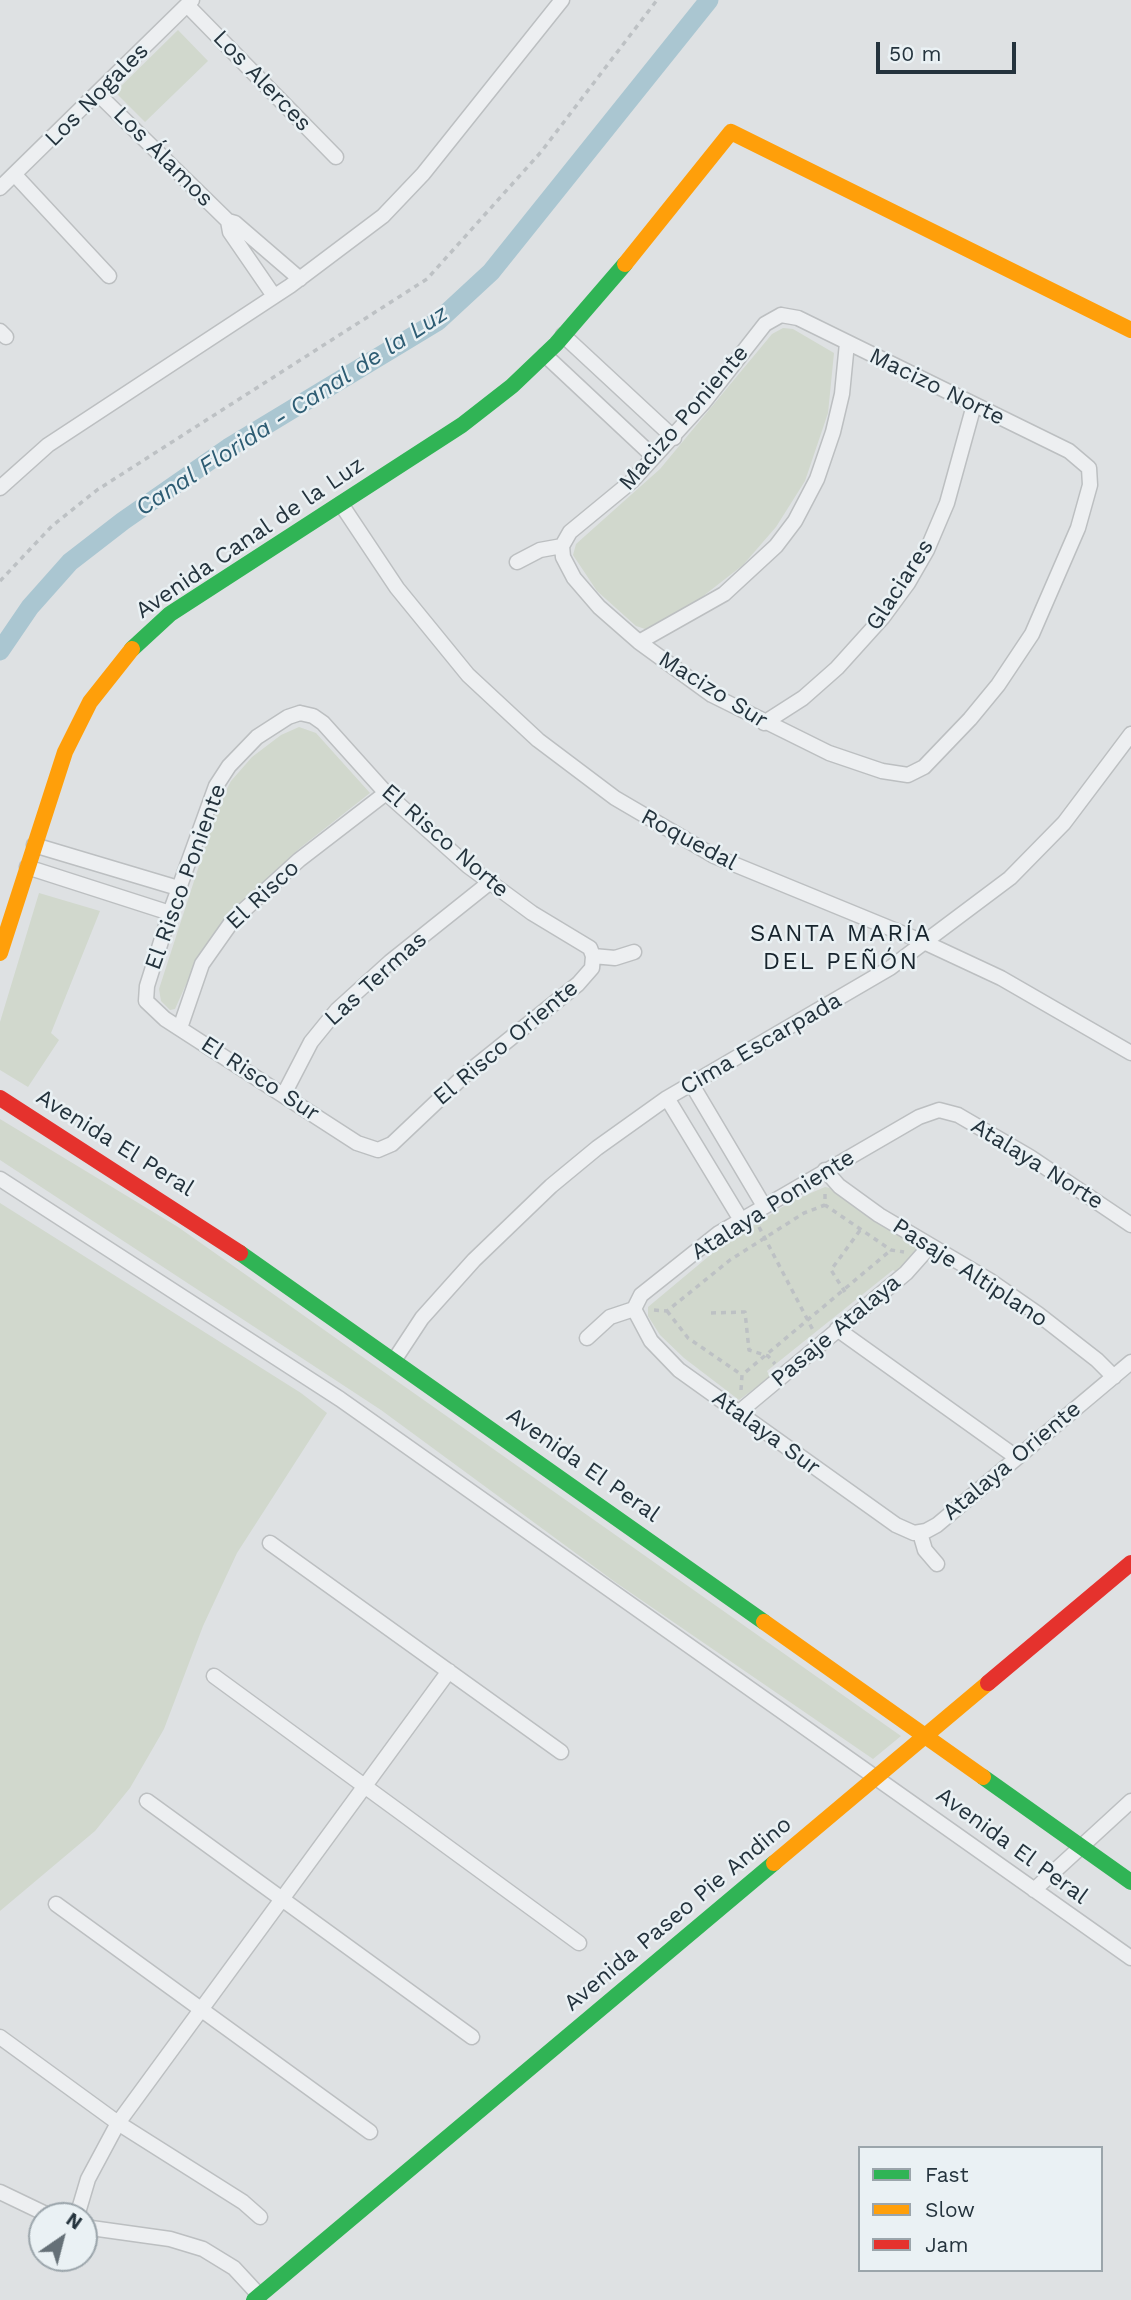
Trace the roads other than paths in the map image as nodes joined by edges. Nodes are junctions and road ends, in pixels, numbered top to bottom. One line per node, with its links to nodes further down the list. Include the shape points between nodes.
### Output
1 (562, 0): 9 (street, via 401,198)
2 (189, 2): 3 (street, Los Nogales); 4 (street, Los Alerces)
3 (98, 94): 5 (street, Los Nogales); 7 (street, Los Álamos)
4 (336, 157)
5 (15, 175): 6 (street, Los Nogales); 8 (street)
6 (0, 188)
7 (228, 221): 9 (street, Los Álamos); 10 (street, Los Álamos, via 230,232)
8 (109, 276)
9 (300, 279): 10 (street)
10 (274, 296): 19 (street, via 48,445)
11 (781, 315): 14 (street, Macizo Norte, via 798,318); 17 (street, Macizo Poniente, via 765,324)
12 (1131, 330): 13 (street, Avenida Canal de la Luz, via 732,132)
13 (563, 335): 15 (street, Avenida Canal de la Luz); 17 (street)
14 (847, 343): 16 (street, Macizo Norte); 23 (street, via 833,432 817,480 794,521 776,546 724,594)
15 (545, 355): 18 (street); 20 (street, Avenida Canal de la Luz, via 480,412)
16 (974, 405): 25 (street, Glaciares, via 947,503 908,583 837,668 803,698); 27 (street, Macizo Norte, via 1069,451 1089,468 1089,492 1032,634 978,710 924,767)
17 (674, 438): 18 (street, Macizo Poniente)
18 (654, 457): 21 (street, Macizo Poniente, via 617,495 570,532)
19 (0, 488)
20 (341, 504): 29 (street, Avenida Canal de la Luz, via 170,614 123,657 74,731); 34 (street, Roquedal, via 382,568 448,653 512,718 564,761 639,815 714,856)
21 (562, 546): 22 (street); 23 (street, Macizo Sur, via 574,578)
22 (516, 562)
23 (639, 642): 25 (street, Macizo Sur, via 696,684)
24 (307, 714): 28 (street, El Risco Norte, via 323,723); 32 (street, El Risco Poniente, via 296,714 257,737 229,766 205,809)
25 (764, 723): 27 (street, Macizo Sur, via 858,763)
26 (1131, 734): 34 (street, Cima Escarpada, via 1049,840 1010,878)
27 (908, 775)
28 (386, 793): 31 (street, El Risco Norte); 39 (street, El Risco, via 299,860 233,920 202,964)
29 (34, 845): 30 (street, Avenida Canal de la Luz); 32 (street)
30 (27, 867): 33 (street); 36 (street, Avenida Canal de la Luz)
31 (489, 883): 37 (street, El Risco Norte, via 590,948); 42 (street, Las Termas, via 337,1010 311,1042)
32 (178, 888): 33 (street, El Risco Poniente)
33 (170, 913): 38 (street, El Risco Poniente)
34 (926, 943): 40 (street, Roquedal, via 1025,990); 41 (street, Cima Escarpada, via 836,1002)
35 (634, 951): 37 (street, El Risco Oriente, via 615,958)
36 (0, 953)
37 (593, 956): 46 (street, El Risco Oriente, via 592,968 578,984 447,1091 392,1144)
38 (146, 1001): 39 (street, El Risco Sur)
39 (180, 1028): 42 (street, El Risco Sur)
40 (1131, 1053)
41 (691, 1083): 44 (street, Cima Escarpada); 49 (street)
42 (284, 1094): 46 (street, El Risco Sur, via 363,1147)
43 (0, 1098): 55 (street, Avenida El Peral, via 191,1218)
44 (667, 1098): 49 (street); 55 (street, Cima Escarpada, via 590,1155 508,1226 439,1298)
45 (939, 1110): 47 (street, Atalaya Poniente); 50 (street, Atalaya Norte, via 958,1115 1030,1157)
46 (378, 1150)
47 (825, 1170): 49 (street, Atalaya Poniente); 51 (street, Pasaje Altiplano, via 852,1196)
48 (0, 1179): 68 (street, Avenida El Peral, via 340,1399)
49 (752, 1213): 52 (street, Atalaya Poniente, via 650,1287)
50 (1131, 1225)
51 (930, 1246): 53 (street, Pasaje Atalaya, via 917,1264); 57 (street, Pasaje Altiplano, via 1038,1314)
52 (634, 1309): 54 (street, Atalaya Poniente, via 610,1317); 58 (street, Atalaya Sur, via 643,1330 669,1361)
53 (837, 1329): 58 (street, Pasaje Atalaya); 59 (street)
54 (587, 1338)
55 (395, 1359): 66 (street, Avenida El Peral)
56 (1131, 1362): 57 (street, Atalaya Oriente)
57 (1114, 1377): 59 (street, Atalaya Oriente)
58 (738, 1413): 60 (street, Atalaya Sur, via 896,1525)
59 (1016, 1457): 60 (street, Atalaya Oriente, via 937,1525)
60 (920, 1533): 63 (street, Atalaya Oriente, via 925,1550)
61 (270, 1543): 64 (street)
62 (1131, 1563): 66 (street, Avenida Paseo Pie Andino)
63 (937, 1564)
64 (449, 1671): 67 (street); 69 (street)
65 (214, 1676): 69 (street)
66 (925, 1735): 68 (street, Avenida Paseo Pie Andino); 72 (street, Avenida El Peral)
67 (561, 1752)
68 (877, 1777): 74 (street, Avenida El Peral); 89 (street, Avenida Paseo Pie Andino)
69 (364, 1786): 75 (street); 77 (street)
70 (147, 1801): 75 (street)
71 (1131, 1801): 72 (street)
72 (1080, 1846): 73 (street, Avenida El Peral); 74 (street)
73 (1131, 1882)
74 (1034, 1890): 78 (street, Avenida El Peral)
75 (282, 1899): 79 (street); 81 (street)
76 (56, 1903): 79 (street)
77 (579, 1943)
78 (1131, 1958)
79 (201, 2008): 82 (street); 83 (street)
80 (0, 2037): 82 (street)
81 (472, 2037)
82 (118, 2123): 85 (street, via 88,2179); 87 (street)
83 (370, 2132)
84 (0, 2192): 86 (street)
85 (81, 2202)
86 (28, 2205)
87 (260, 2217)
88 (98, 2229): 89 (street, via 170,2239 203,2249 234,2268)
89 (257, 2298)

